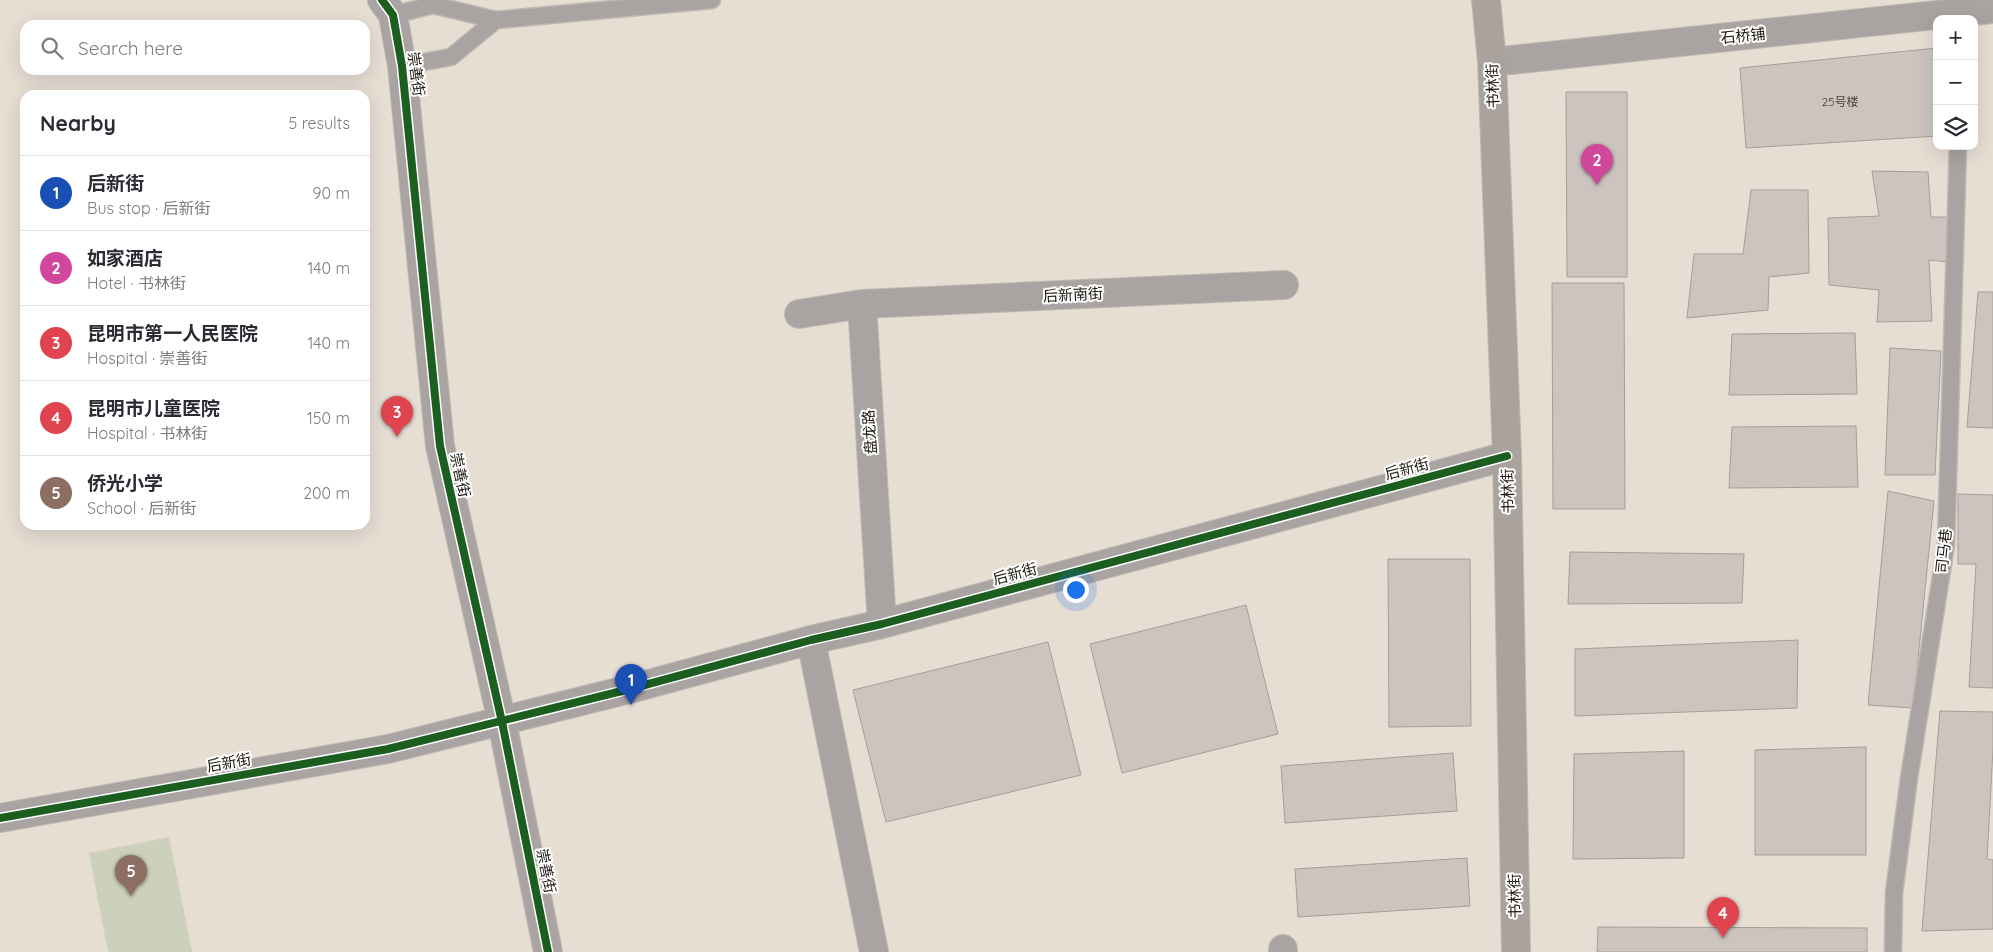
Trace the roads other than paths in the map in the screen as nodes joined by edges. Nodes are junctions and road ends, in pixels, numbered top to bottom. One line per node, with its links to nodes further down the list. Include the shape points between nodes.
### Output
1 (712, 0): 6 (lane)
2 (1486, 0): 7 (street, 书林街)
3 (387, 8): 6 (lane, via 433,5); 8 (street, 崇善街)
4 (1993, 9): 5 (street, 石桥铺)
5 (1962, 11): 7 (street, 石桥铺)
6 (496, 20): 8 (lane, via 450,57)
7 (1492, 62): 13 (street, 书林街)
8 (402, 66): 16 (street, 崇善街, via 440,446)
9 (1958, 150): 21 (lane, 司马巷, via 1946,545 1895,884)
10 (1284, 285): 11 (street, 后新南街)
11 (862, 304): 12 (street); 14 (street, 盘龙路)
12 (799, 314)
13 (1507, 456): 14 (street, 后新街); 20 (street, 书林街)
14 (882, 624): 15 (street, 后新街)
15 (811, 640): 16 (street, 后新街); 19 (street)
16 (502, 722): 17 (street, 后新街, via 388,749); 18 (street, 崇善街)
17 (0, 818)
18 (548, 952)
19 (874, 952)
20 (1516, 952)
21 (1893, 952)

